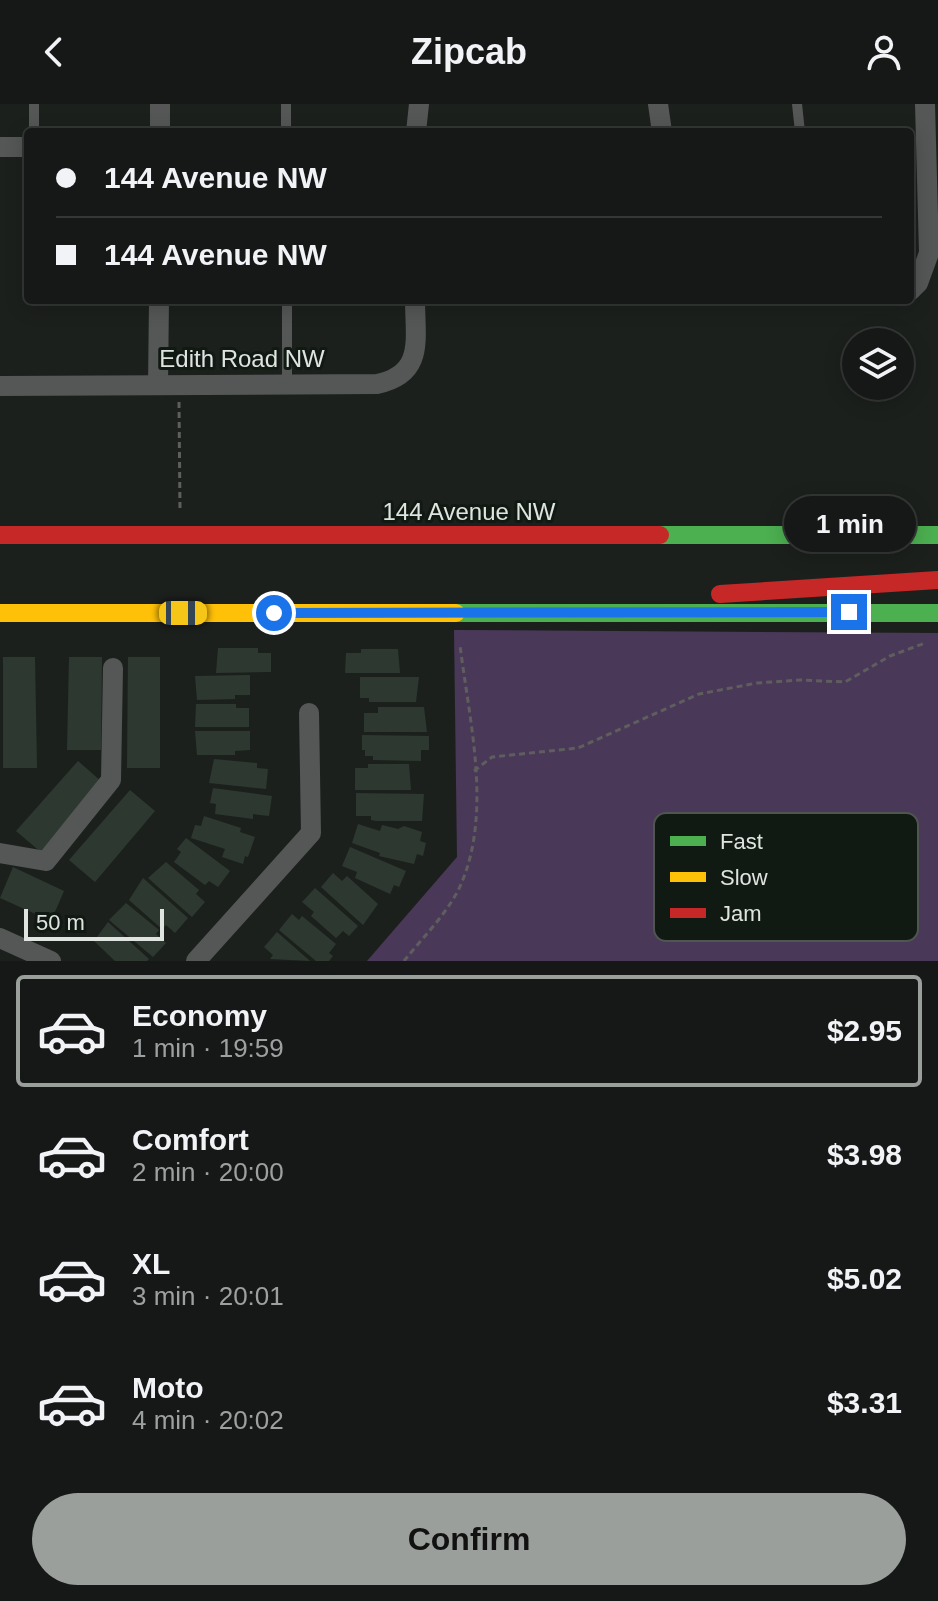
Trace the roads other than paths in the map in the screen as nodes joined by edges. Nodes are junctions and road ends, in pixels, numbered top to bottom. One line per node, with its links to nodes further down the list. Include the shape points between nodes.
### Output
1 (34, 104): 8 (lane)
2 (160, 104): 9 (street)
3 (286, 104): 10 (lane)
4 (419, 104): 11 (street)
5 (658, 104): 12 (street)
6 (797, 104): 13 (lane)
7 (925, 104): 16 (street, via 929,253)
8 (34, 128)
9 (160, 128)
10 (286, 128)
11 (416, 128)
12 (661, 128)
13 (800, 128)
14 (0, 147): 15 (street)
15 (24, 147)
16 (914, 285)
17 (159, 304): 20 (street)
18 (287, 304): 21 (lane)
19 (415, 304): 21 (street, Edith Road NW, via 414,355 398,378 377,384)
20 (158, 385): 21 (street, Edith Road NW); 22 (street, Edith Road NW)
21 (287, 385)
22 (0, 386)
23 (0, 535): 24 (main road, 144 Avenue NW)
24 (938, 535)
25 (938, 580): 27 (main road)
26 (0, 613): 27 (main road)
27 (427, 613): 28 (main road)
28 (938, 613)
29 (113, 668): 31 (street, via 111,780 46,861)
30 (309, 713): 34 (street, via 311,833)
31 (0, 853)
32 (0, 938): 33 (street)
33 (51, 961)
34 (196, 961)

